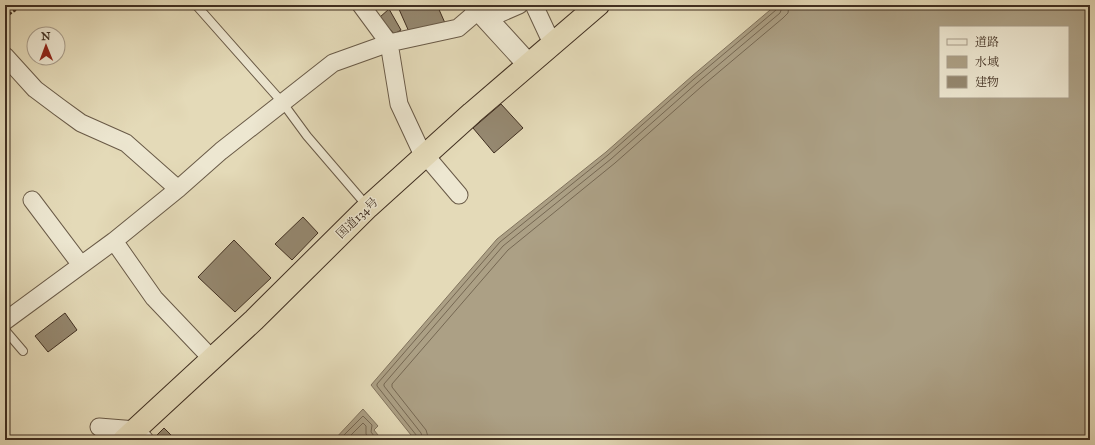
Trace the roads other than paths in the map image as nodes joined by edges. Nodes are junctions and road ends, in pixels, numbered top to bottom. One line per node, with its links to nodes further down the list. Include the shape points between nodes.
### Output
1 (196, 5): 11 (lane)
2 (361, 5): 8 (street)
3 (519, 5): 6 (street)
4 (534, 5): 7 (street, via 548,35)
5 (598, 5): 7 (highway, 国道134号)
6 (480, 10): 8 (street, via 458,28); 10 (street)
7 (555, 41): 10 (highway, 国道134号)
8 (389, 42): 11 (street, via 333,63); 12 (street, via 399,104)
9 (5, 56): 13 (street, via 35,89 53,103 81,123 126,143)
10 (528, 64): 12 (highway, 国道134号)
11 (282, 102): 13 (street); 16 (lane, via 307,136)
12 (425, 155): 14 (street); 16 (highway, 国道134号)
13 (178, 189): 17 (street)
14 (459, 195)
15 (32, 200): 18 (street)
16 (368, 207): 21 (highway, 国道134号)
17 (114, 241): 18 (street); 21 (street, via 154,298)
18 (81, 265): 19 (street)
19 (5, 322): 20 (lane)
20 (23, 351)
21 (212, 359): 23 (highway, 国道134号)
22 (99, 427): 23 (street)
23 (135, 437)

